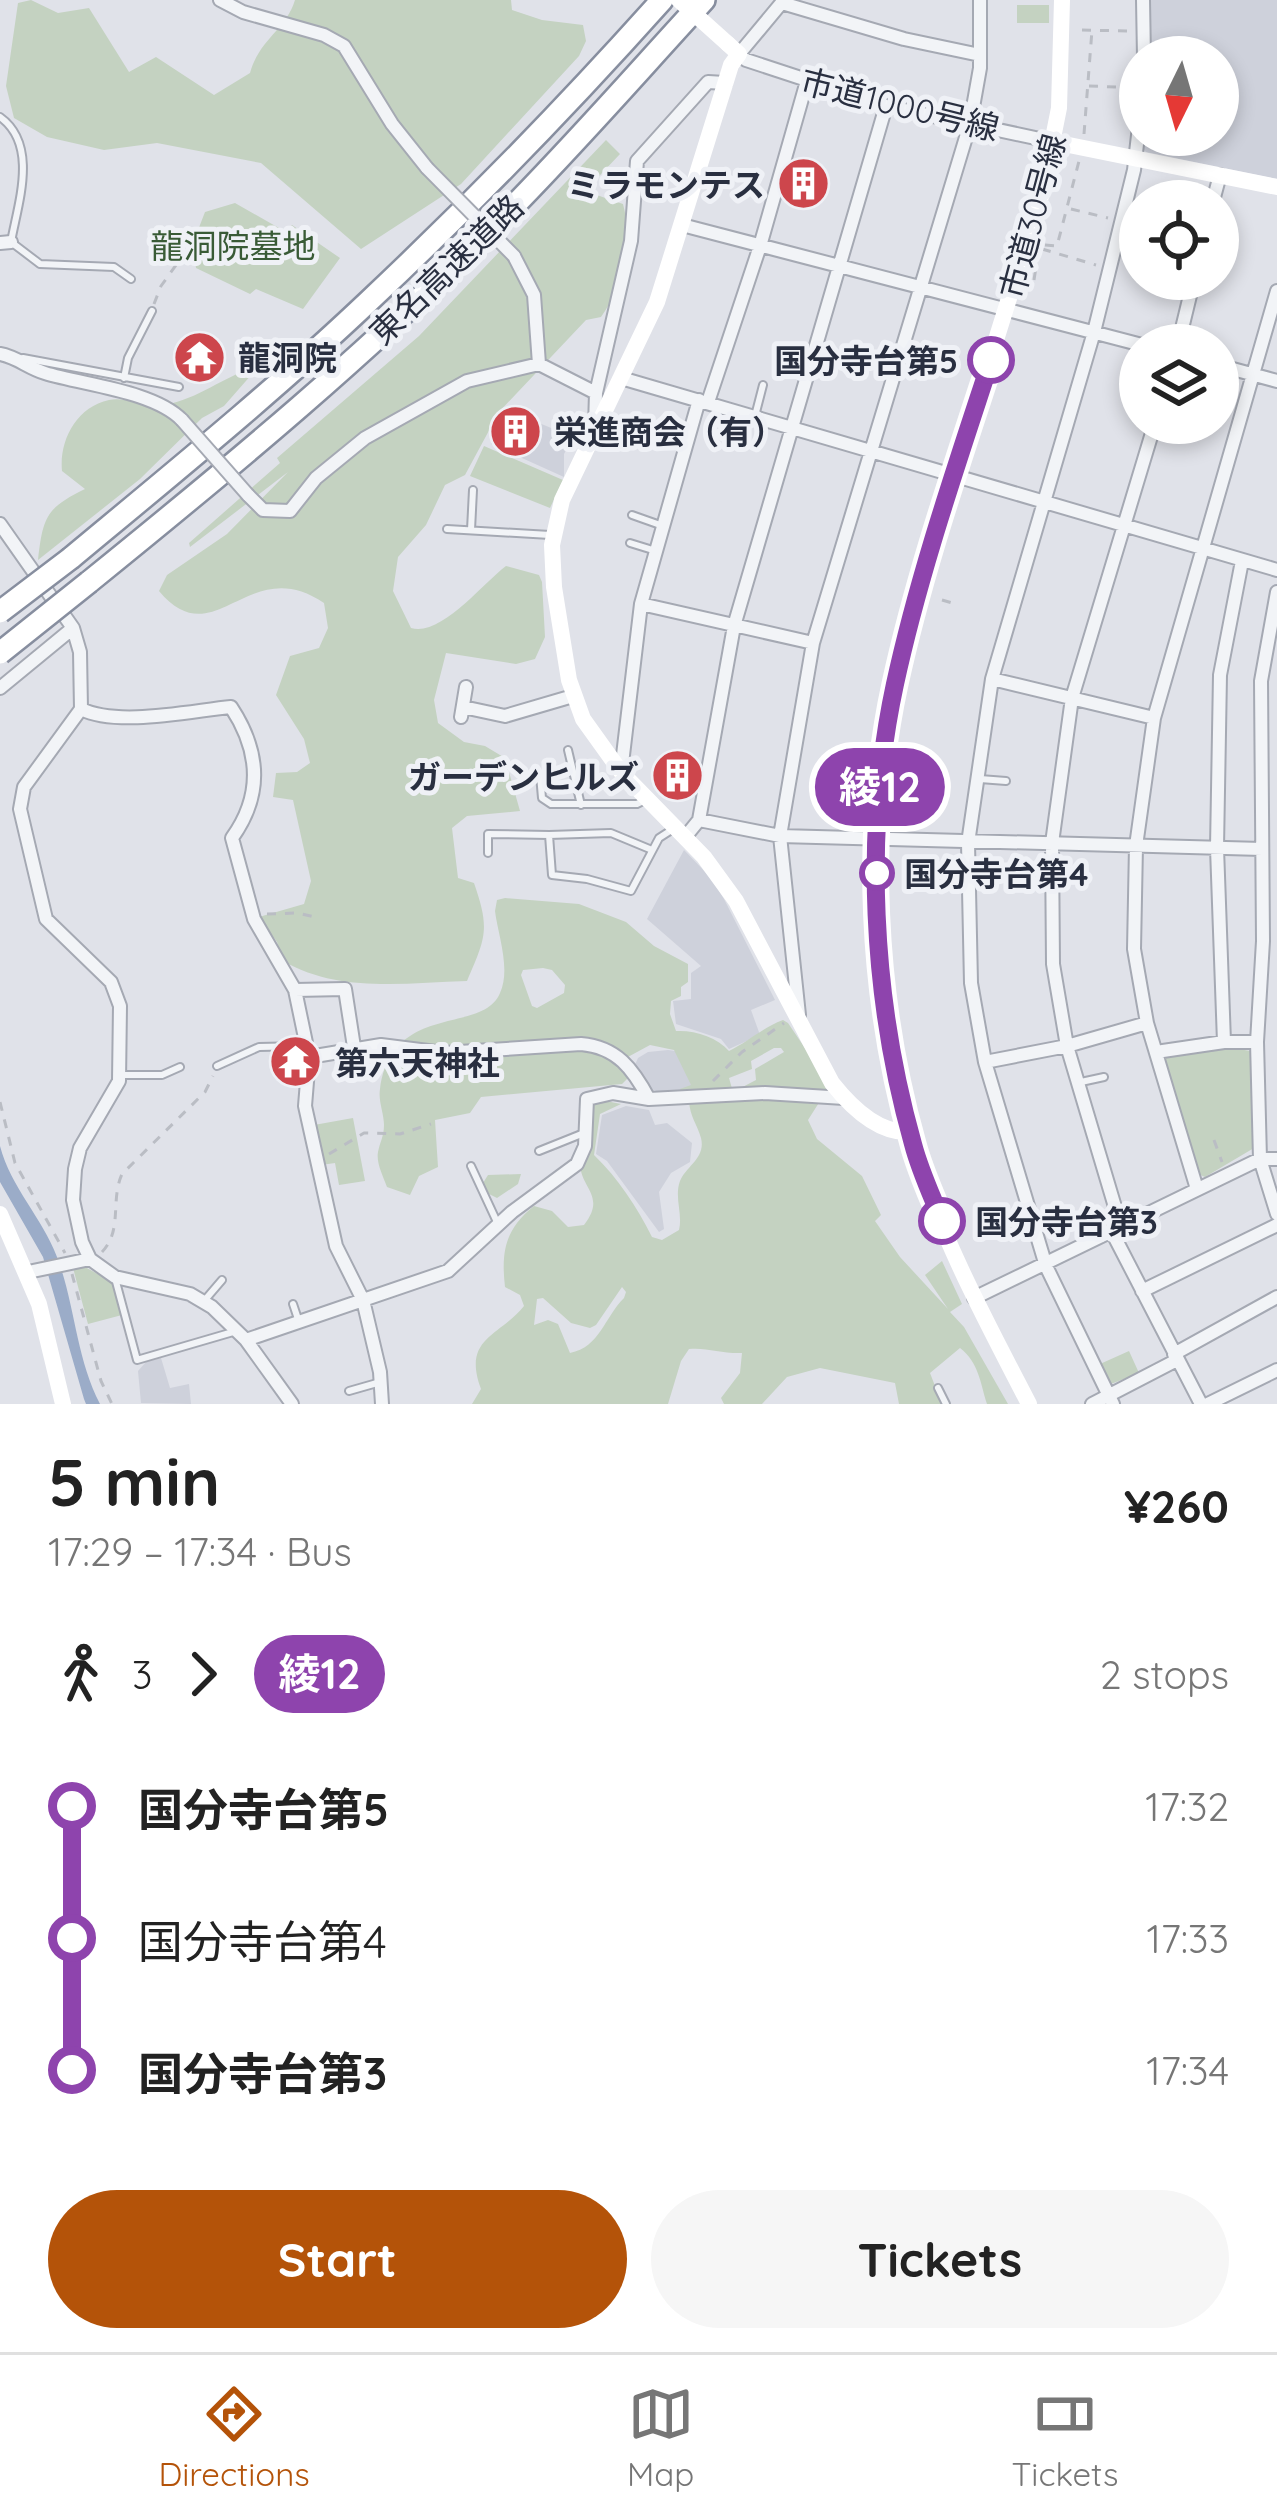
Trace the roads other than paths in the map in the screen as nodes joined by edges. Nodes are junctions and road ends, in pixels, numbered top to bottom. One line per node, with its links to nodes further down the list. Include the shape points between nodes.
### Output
1 (220, 0): 35 (street, bridge, via 344,46 427,168 514,256 534,295)
2 (662, 0): 67 (highway, 東名高速道路, bridge, via 369,302)
3 (680, 0): 10 (street, bridge)
4 (704, 0): 71 (highway, 東名高速道路, bridge, via 388,328)
5 (980, 0): 11 (street)
6 (1062, 0): 17 (street, 市道30号線)
7 (1143, 0): 9 (street)
8 (783, 1): 10 (street); 11 (street)
9 (1144, 36)
10 (734, 49): 12 (street, 市道1000号線); 13 (street)
11 (980, 55): 16 (street)
12 (807, 81): 14 (street, 市道1000号線); 25 (street)
13 (725, 82): 23 (street); 43 (street, via 708,82 637,161 631,241)
14 (886, 106): 16 (street, 市道1000号線); 26 (street)
15 (0, 118): 24 (lane, via 25,159)
16 (970, 124): 17 (street, 市道1000号線); 28 (street)
17 (1054, 142): 19 (street, 市道1000号線); 30 (street, 市道30号線)
18 (1136, 156): 19 (street)
19 (1136, 159): 20 (street, 市道1000号線); 32 (street)
20 (1220, 175): 21 (street); 22 (street, 市道1000号線)
21 (1219, 180)
22 (1277, 187)
23 (682, 225): 25 (street); 39 (street)
24 (6, 243): 27 (lane, via 40,264 114,267)
25 (760, 246): 26 (street); 44 (street)
26 (839, 267): 28 (street); 46 (street)
27 (131, 279)
28 (922, 288): 30 (street); 49 (street)
29 (1277, 291): 37 (street)
30 (1007, 309): 32 (street); 50 (street, 市道30号線)
31 (152, 311): 38 (lane)
32 (1094, 332): 33 (street); 52 (street)
33 (1119, 339)
34 (7, 355): 35 (street, bridge, via 173,410 263,510 290,511 365,438 467,381); 38 (lane)
35 (539, 364): 43 (street)
36 (1239, 371): 37 (street)
37 (1254, 375): 40 (street); 61 (street)
38 (124, 378): 42 (lane)
39 (621, 378): 44 (street); 47 (street)
40 (1277, 381)
41 (763, 385): 45 (lane)
42 (179, 387)
43 (596, 392): 47 (street)
44 (704, 401): 45 (street); 56 (street)
45 (754, 416): 46 (street)
46 (792, 426): 49 (street); 68 (street)
47 (595, 427): 59 (street)
48 (1149, 444): 55 (street)
49 (870, 449): 50 (street); 70 (street)
50 (954, 474): 52 (street); 98 (street, 市道30号線, via 895,682)
51 (473, 490): 58 (lane)
52 (1043, 499): 55 (street); 72 (street)
53 (632, 515): 56 (lane)
54 (0, 524): 69 (street)
55 (1124, 524): 61 (street); 78 (street)
56 (663, 526): 62 (street)
57 (447, 530): 58 (lane)
58 (471, 530): 59 (lane)
59 (553, 536): 77 (street)
60 (629, 543): 62 (lane)
61 (1201, 550): 63 (street); 80 (street)
62 (656, 551): 66 (street)
63 (1242, 561): 64 (street); 102 (street, via 1220,675)
64 (1277, 570)
65 (1277, 592): 73 (street)
66 (641, 604): 68 (street); 84 (street)
67 (0, 612)
68 (734, 626): 70 (street); 92 (street)
69 (73, 628): 76 (street); 79 (street)
70 (813, 643): 97 (street)
71 (0, 653)
72 (992, 679): 78 (street); 86 (street)
73 (1261, 681): 74 (street); 81 (street)
74 (1277, 681)
75 (466, 686): 77 (street, via 462,712 505,716)
76 (0, 688)
77 (573, 696): 84 (street)
78 (1072, 698): 80 (street); 100 (street)
79 (81, 709): 108 (street, via 119,716 231,707 254,763 249,814 232,838 253,915); 122 (street, via 24,787 20,809 46,919 111,982 120,1006)
80 (1154, 718): 101 (street)
81 (1262, 745): 82 (street); 91 (street)
82 (1277, 746)
83 (568, 750): 89 (lane)
84 (621, 772): 88 (street)
85 (540, 775): 89 (lane, via 542,798)
86 (976, 778): 87 (lane); 99 (street)
87 (1006, 781)
88 (648, 798): 89 (lane); 93 (street)
89 (581, 805)
90 (1277, 812): 91 (street)
91 (1262, 813): 103 (street)
92 (700, 820): 93 (street); 97 (street)
93 (681, 832): 104 (lane, via 659,838); 111 (street, via 736,901)
94 (476, 833): 95 (lane)
95 (488, 834): 96 (lane); 105 (lane)
96 (549, 835): 104 (lane, via 611,833); 104 (lane, via 552,875 631,891)
97 (781, 836): 98 (street); 111 (street)
98 (877, 840): 99 (street); 127 (street, 市道30号線, via 884,992)
99 (968, 843): 100 (street); 119 (street, via 971,983)
100 (1052, 843): 101 (street); 115 (street, via 1053,964)
101 (1136, 846): 102 (street); 112 (street, via 1134,949)
102 (1217, 848): 103 (street); 113 (street)
103 (1262, 849): 106 (street)
104 (652, 850)
105 (488, 853)
106 (1270, 879): 107 (street)
107 (1270, 941): 109 (street)
108 (295, 990): 116 (street, via 345,989); 117 (street)
109 (1258, 1005): 110 (street); 114 (street)
110 (1277, 1005)
111 (797, 1022): 125 (street)
112 (1147, 1023): 115 (street); 118 (street)
113 (1224, 1042): 114 (street); 118 (street)
114 (1257, 1042): 131 (street)
115 (1067, 1046): 119 (street); 124 (street)
116 (354, 1048): 117 (street); 126 (street, via 602,1045)
117 (308, 1051): 121 (lane, via 259,1047); 148 (street, via 305,1106 336,1246)
118 (1156, 1052): 133 (street)
119 (985, 1062): 141 (street)
120 (180, 1066): 122 (lane, via 162,1075)
121 (218, 1066)
122 (119, 1075): 140 (street, via 75,1169 73,1199)
123 (1104, 1077): 124 (lane)
124 (1078, 1083): 138 (street)
125 (844, 1098): 126 (street); 127 (street, via 883,1129)
126 (649, 1099): 128 (street, via 586,1099)
127 (910, 1132): 147 (street, 市道30号線)
128 (584, 1133): 129 (lane); 136 (street, via 577,1164)
129 (539, 1150)
130 (1277, 1159): 131 (street)
131 (1260, 1160): 133 (street); 135 (street)
132 (471, 1166): 136 (lane)
133 (1197, 1189): 138 (street)
134 (0, 1214): 139 (street)
135 (1277, 1214)
136 (498, 1225): 148 (street, via 448,1271)
137 (1277, 1225): 145 (street)
138 (1116, 1230): 141 (street); 145 (street)
139 (7, 1250): 142 (street)
140 (90, 1259): 142 (street); 143 (street)
141 (1046, 1266): 147 (street); 158 (street)
142 (33, 1271): 159 (street)
143 (115, 1276): 149 (street); 152 (lane, via 137,1360)
144 (222, 1280): 149 (lane)
145 (1142, 1291): 153 (street)
146 (1277, 1297): 153 (street)
147 (974, 1298): 163 (street, 市道30号線)
148 (363, 1300): 151 (street); 155 (street)
149 (204, 1301): 152 (street)
150 (293, 1304): 151 (lane)
151 (299, 1322): 152 (street)
152 (241, 1336): 160 (street)
153 (1176, 1357): 158 (street); 165 (street)
154 (1277, 1370): 165 (street)
155 (381, 1382): 157 (lane); 161 (street)
156 (938, 1388): 162 (lane)
157 (349, 1390)
158 (1111, 1400): 164 (street)
159 (62, 1404)
160 (292, 1404)
161 (382, 1404)
162 (946, 1404)
163 (1029, 1404)
164 (1092, 1404)
165 (1204, 1404)

